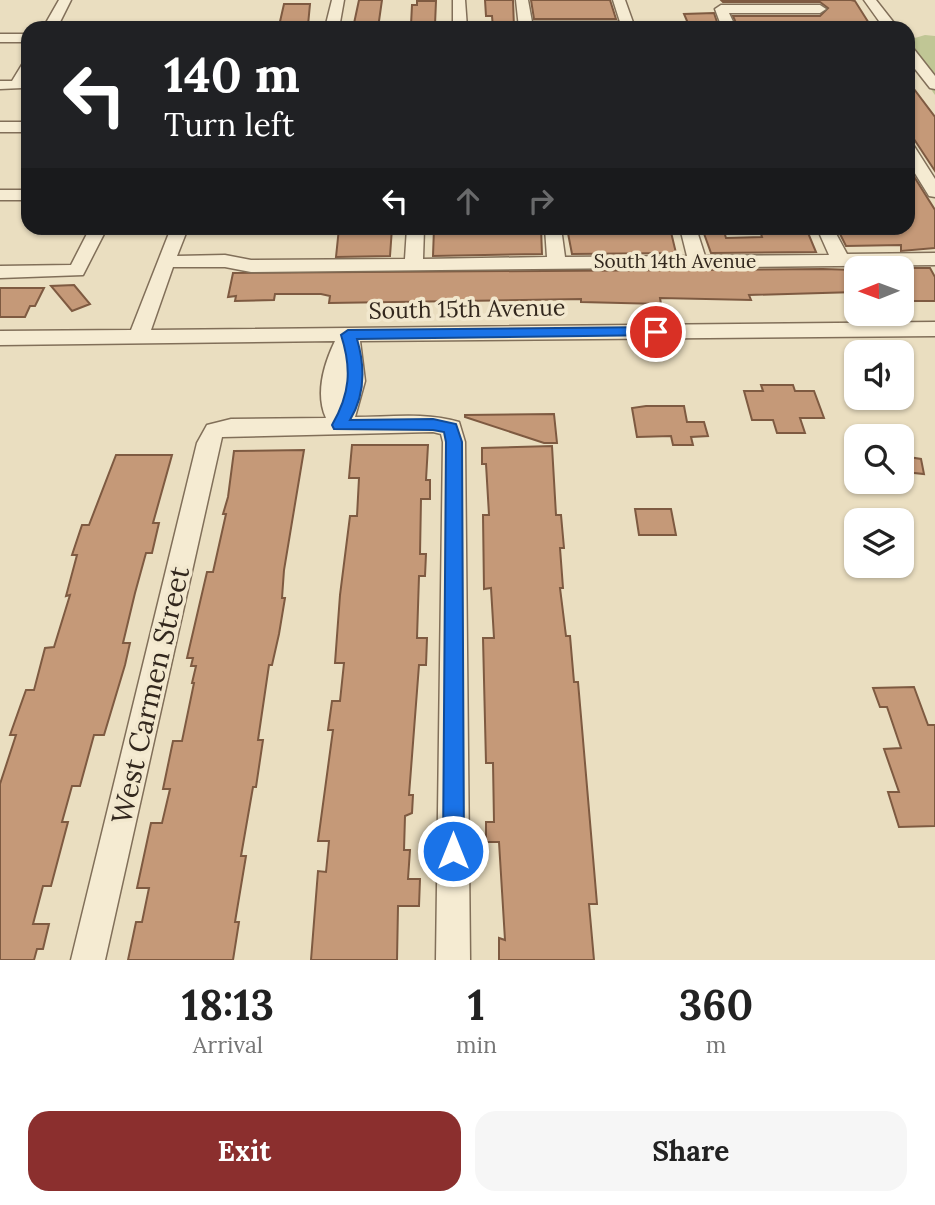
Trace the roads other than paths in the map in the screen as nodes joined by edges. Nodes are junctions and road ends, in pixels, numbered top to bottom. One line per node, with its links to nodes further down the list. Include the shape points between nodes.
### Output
1 (65, 0): 8 (street)
2 (338, 0): 9 (street)
3 (459, 0): 10 (street)
4 (522, 0): 11 (street)
5 (619, 0): 12 (street)
6 (870, 0): 14 (street)
7 (817, 4): 13 (street, via 721,9)
8 (54, 21)
9 (334, 21)
10 (460, 21)
11 (525, 21)
12 (625, 21)
13 (726, 21)
14 (886, 21)
15 (0, 38): 16 (street)
16 (21, 38)
17 (915, 60): 20 (street)
18 (21, 78): 19 (street, via 17,85)
19 (0, 85)
20 (935, 85)
21 (0, 127): 22 (street)
22 (21, 127)
23 (915, 160): 24 (street)
24 (935, 191)
25 (0, 195): 26 (street)
26 (21, 195)
27 (95, 235): 39 (street)
28 (177, 235): 35 (street)
29 (415, 235): 36 (street)
30 (554, 235): 37 (street)
31 (690, 235): 38 (street)
32 (828, 235): 33 (street)
33 (841, 260): 34 (street, South 14th Avenue); 38 (street, South 14th Avenue)
34 (935, 260)
35 (167, 262): 36 (street, South 14th Avenue, via 225,261 251,266 273,260); 44 (street)
36 (414, 262): 37 (street, South 14th Avenue)
37 (557, 262): 38 (street, South 14th Avenue)
38 (698, 262)
39 (77, 271): 40 (street)
40 (0, 272)
41 (935, 329): 42 (street, South 15th Avenue)
42 (348, 335): 44 (street, South 15th Avenue); 45 (street, via 336,360 352,404)
43 (0, 338): 44 (street, South 15th Avenue)
44 (138, 338)
45 (340, 425): 46 (street, West Carmen Street, via 231,427 215,431 208,443); 47 (street, via 433,424 451,428 454,442)
46 (89, 960)
47 (453, 960)

